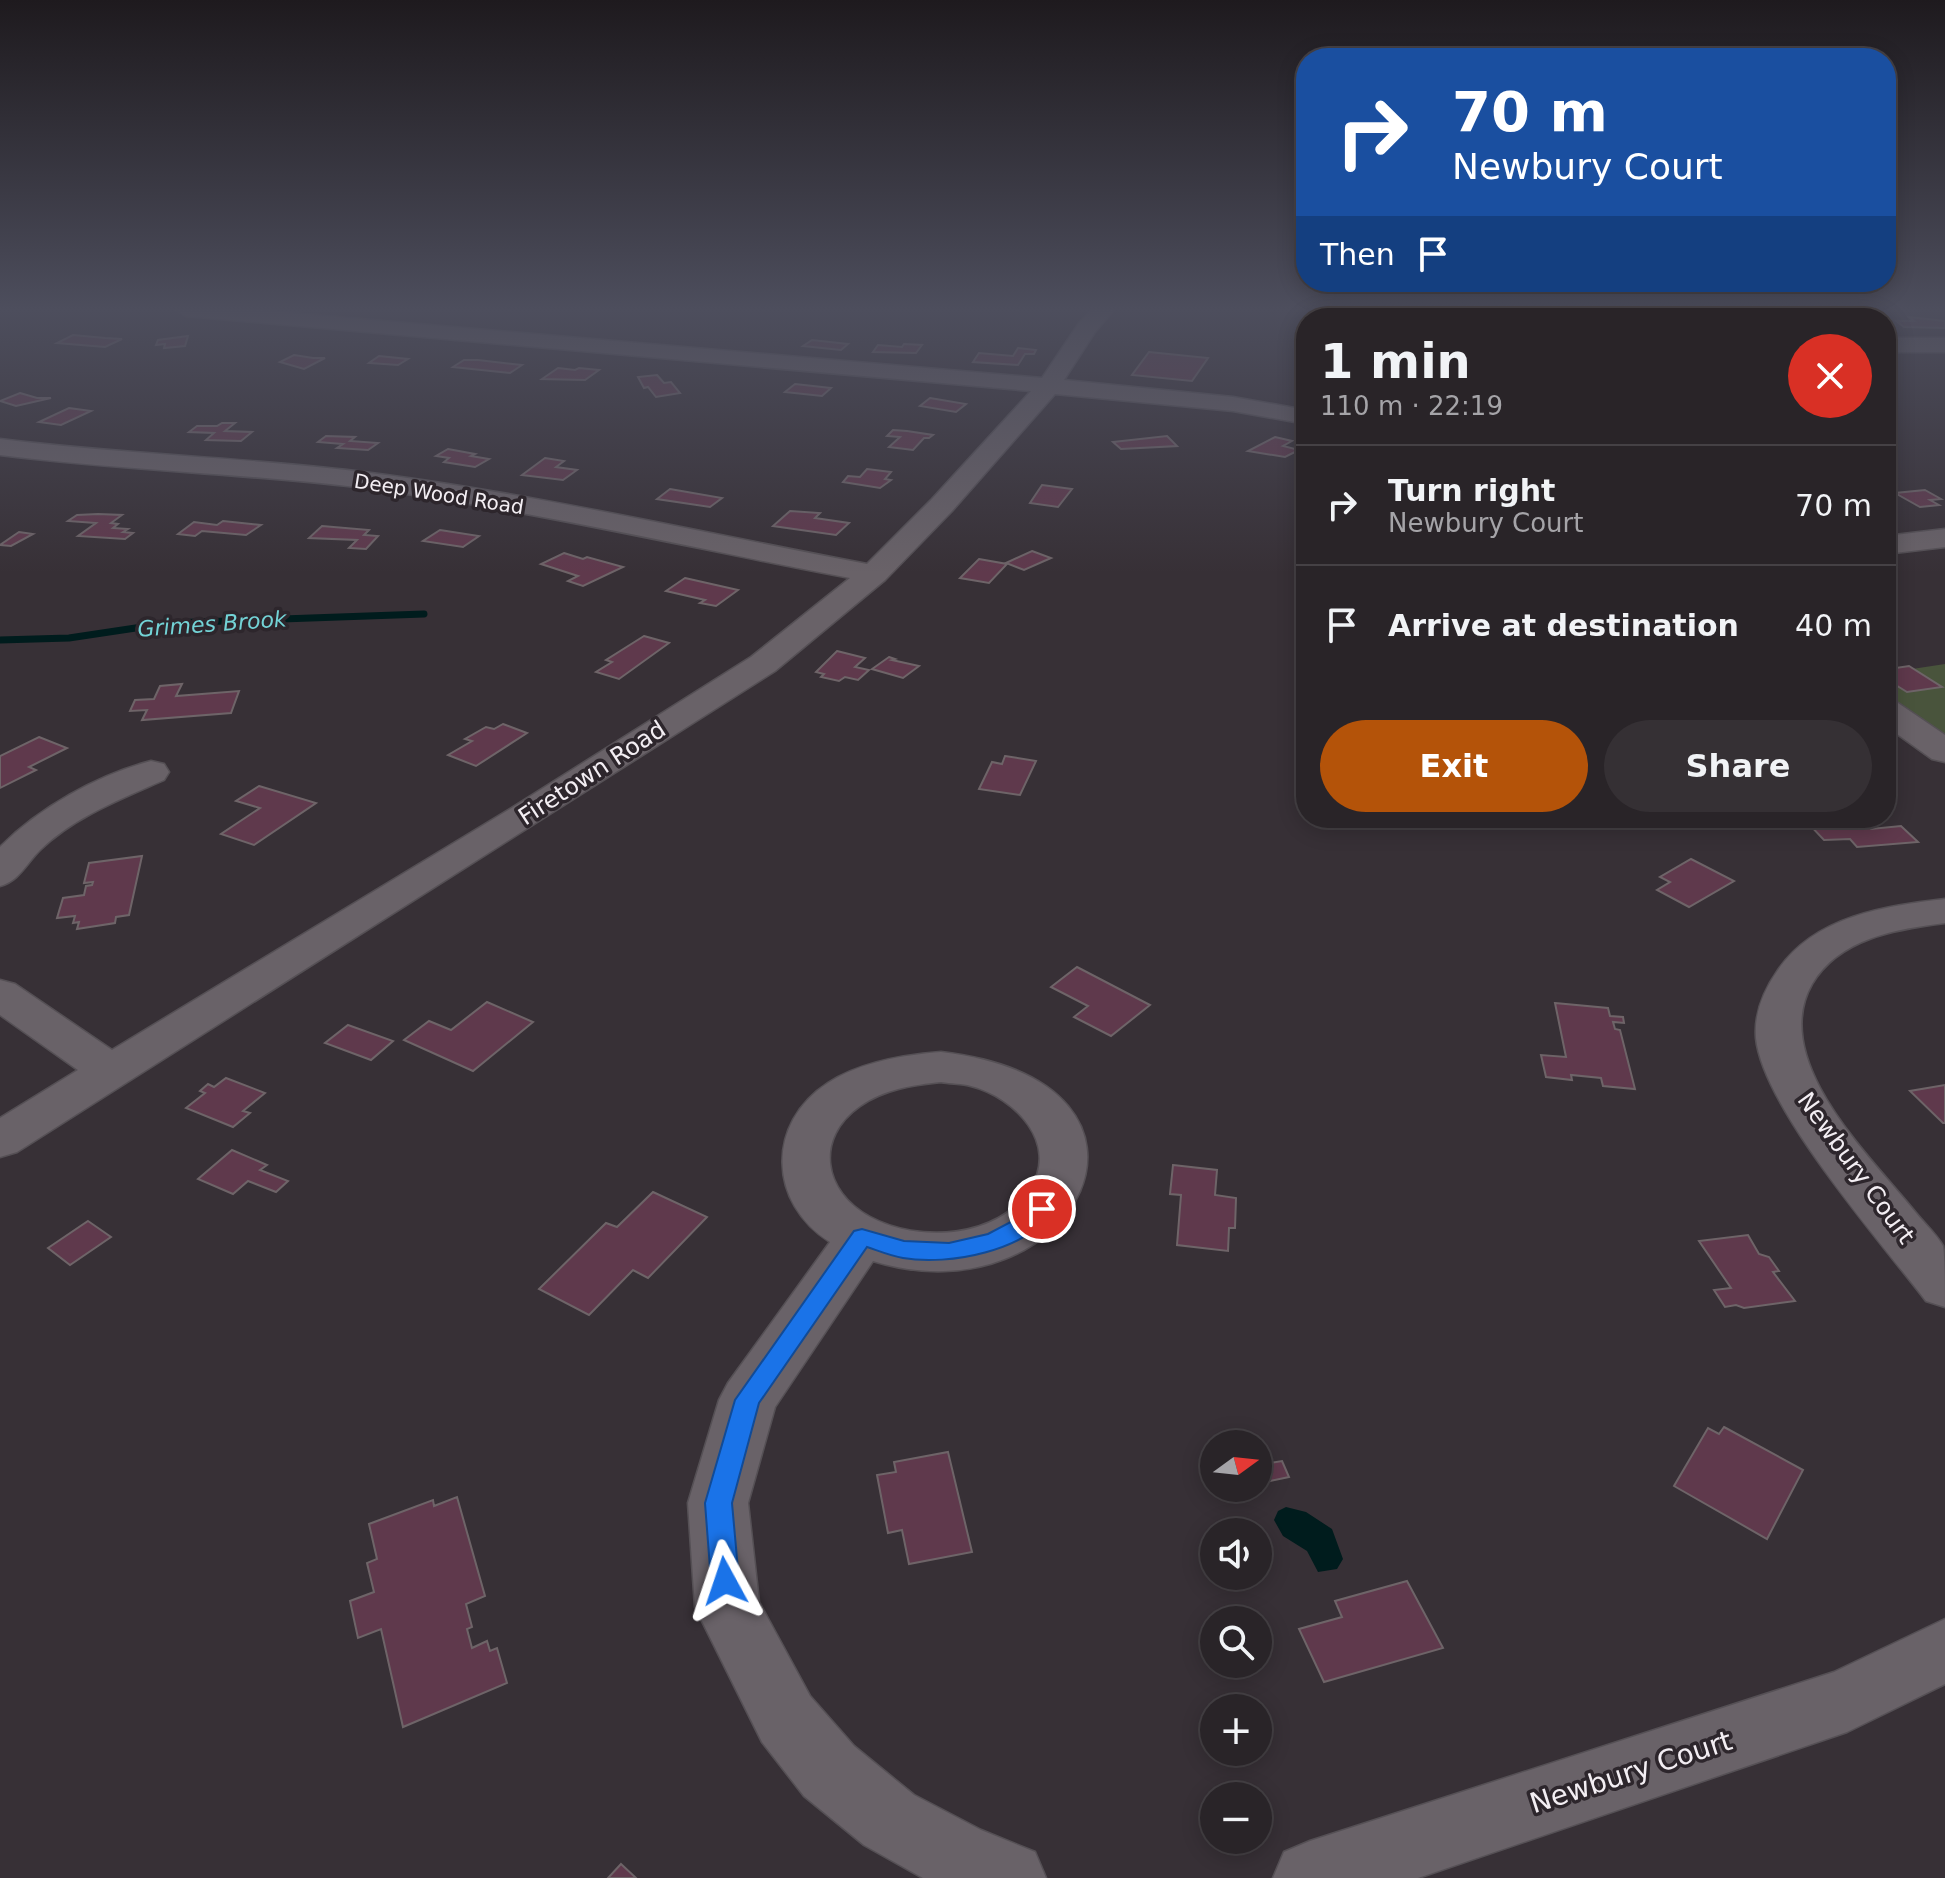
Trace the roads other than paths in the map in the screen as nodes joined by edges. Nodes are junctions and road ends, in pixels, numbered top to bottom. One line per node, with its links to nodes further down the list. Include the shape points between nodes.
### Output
1 (1039, 398): 7 (street, Firetown Road)
2 (1170, 398): 3 (street)
3 (1296, 415)
4 (0, 447): 7 (street, Deep Wood Road, via 354,479)
5 (1945, 538): 6 (street)
6 (1896, 544)
7 (874, 574): 14 (street, Firetown Road, via 763,664)
8 (1896, 717): 9 (street)
9 (1945, 751)
10 (151, 772): 11 (street, via 81,803 12,854)
11 (0, 874)
12 (1945, 911): 17 (street, Newbury Court, via 1881,921 1822,946 1785,990 1778,1015 1780,1045 1791,1077 1814,1118)
13 (0, 994): 14 (street)
14 (112, 1072): 15 (street, Firetown Road)
15 (0, 1140)
16 (862, 1237): 16 (street, via 904,1250 949,1251 994,1242 1030,1222 1055,1195 1065,1165 1061,1135 1035,1100 981,1072 901,1070 864,1083 834,1102 813,1128 804,1158 810,1188 829,1216); 19 (street, via 748,1400 718,1503 727,1607 786,1719 829,1771 889,1820)
17 (1945, 1286)
18 (1945, 1650): 20 (street, Newbury Court, via 1847,1700)
19 (1009, 1878)
20 (1310, 1878)

